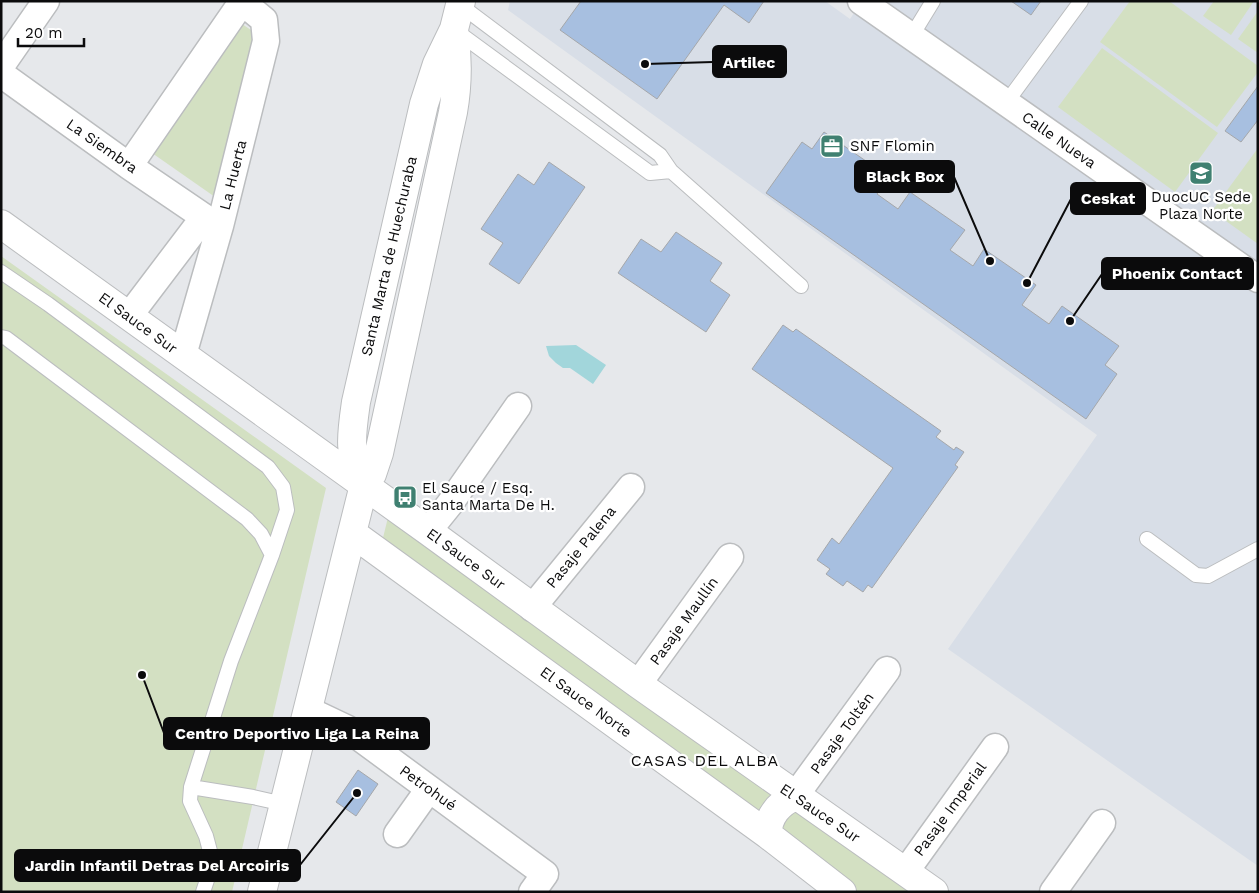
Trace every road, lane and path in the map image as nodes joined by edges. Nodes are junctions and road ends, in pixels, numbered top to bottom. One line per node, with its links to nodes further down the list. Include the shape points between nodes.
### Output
1 (46, 1): 8 (street)
2 (933, 1): 7 (lane)
3 (1081, 1): 10 (lane)
4 (242, 2): 11 (street, La Huerta); 13 (street, La Huerta, via 264,20 266,41)
5 (871, 4): 7 (street, Calle Nueva)
6 (458, 12): 12 (lane, via 660,154); 12 (lane, via 650,172); 22 (street, Santa Marta de Huechuraba, via 424,104 356,402 353,458)
7 (911, 37): 10 (street, Calle Nueva)
8 (1, 66)
9 (1, 74): 11 (street, La Siembra)
10 (1006, 103): 16 (street, Calle Nueva)
11 (130, 166): 13 (street, La Siembra)
12 (671, 171): 17 (lane)
13 (212, 222): 18 (street); 20 (street, La Huerta)
14 (1, 224): 18 (street, El Sauce Sur)
15 (1, 272): 28 (lane, via 268,467 283,487 287,510)
16 (1258, 280)
17 (801, 286)
18 (128, 316): 20 (street, El Sauce Sur)
19 (1, 337): 28 (lane, via 247,519 261,534)
20 (183, 355): 22 (street, El Sauce Sur)
21 (518, 406): 24 (street)
22 (364, 485): 24 (street, El Sauce Sur); 25 (street)
23 (631, 487): 30 (street, Pasaje Palena)
24 (428, 531): 30 (street, El Sauce Sur)
25 (352, 533): 33 (street); 41 (street, El Sauce Norte)
26 (1148, 539): 27 (lane, via 1196,575 1208,576)
27 (1258, 549)
28 (272, 555): 35 (lane, via 231,661)
29 (730, 557): 32 (street, Pasaje Maullín)
30 (532, 608): 32 (street, El Sauce Sur)
31 (887, 670): 37 (street, Pasaje Toltén)
32 (638, 684): 37 (street, El Sauce Sur)
33 (308, 710): 36 (street, Petrohué, via 348,729); 38 (street)
34 (995, 747): 42 (street, Pasaje Imperial)
35 (191, 786): 38 (lane); 44 (lane, via 190,801 210,851 209,874)
36 (429, 789): 40 (street); 43 (street, Petrohué)
37 (796, 796): 41 (street, via 776,810); 42 (street, El Sauce Sur)
38 (284, 804): 45 (street)
39 (1102, 823): 48 (street)
40 (397, 834)
41 (767, 834): 46 (street, El Sauce Norte)
42 (906, 871): 47 (street, El Sauce Sur)
43 (539, 883)
44 (203, 892)
45 (262, 892)
46 (842, 892)
47 (934, 892)
48 (1053, 892)

